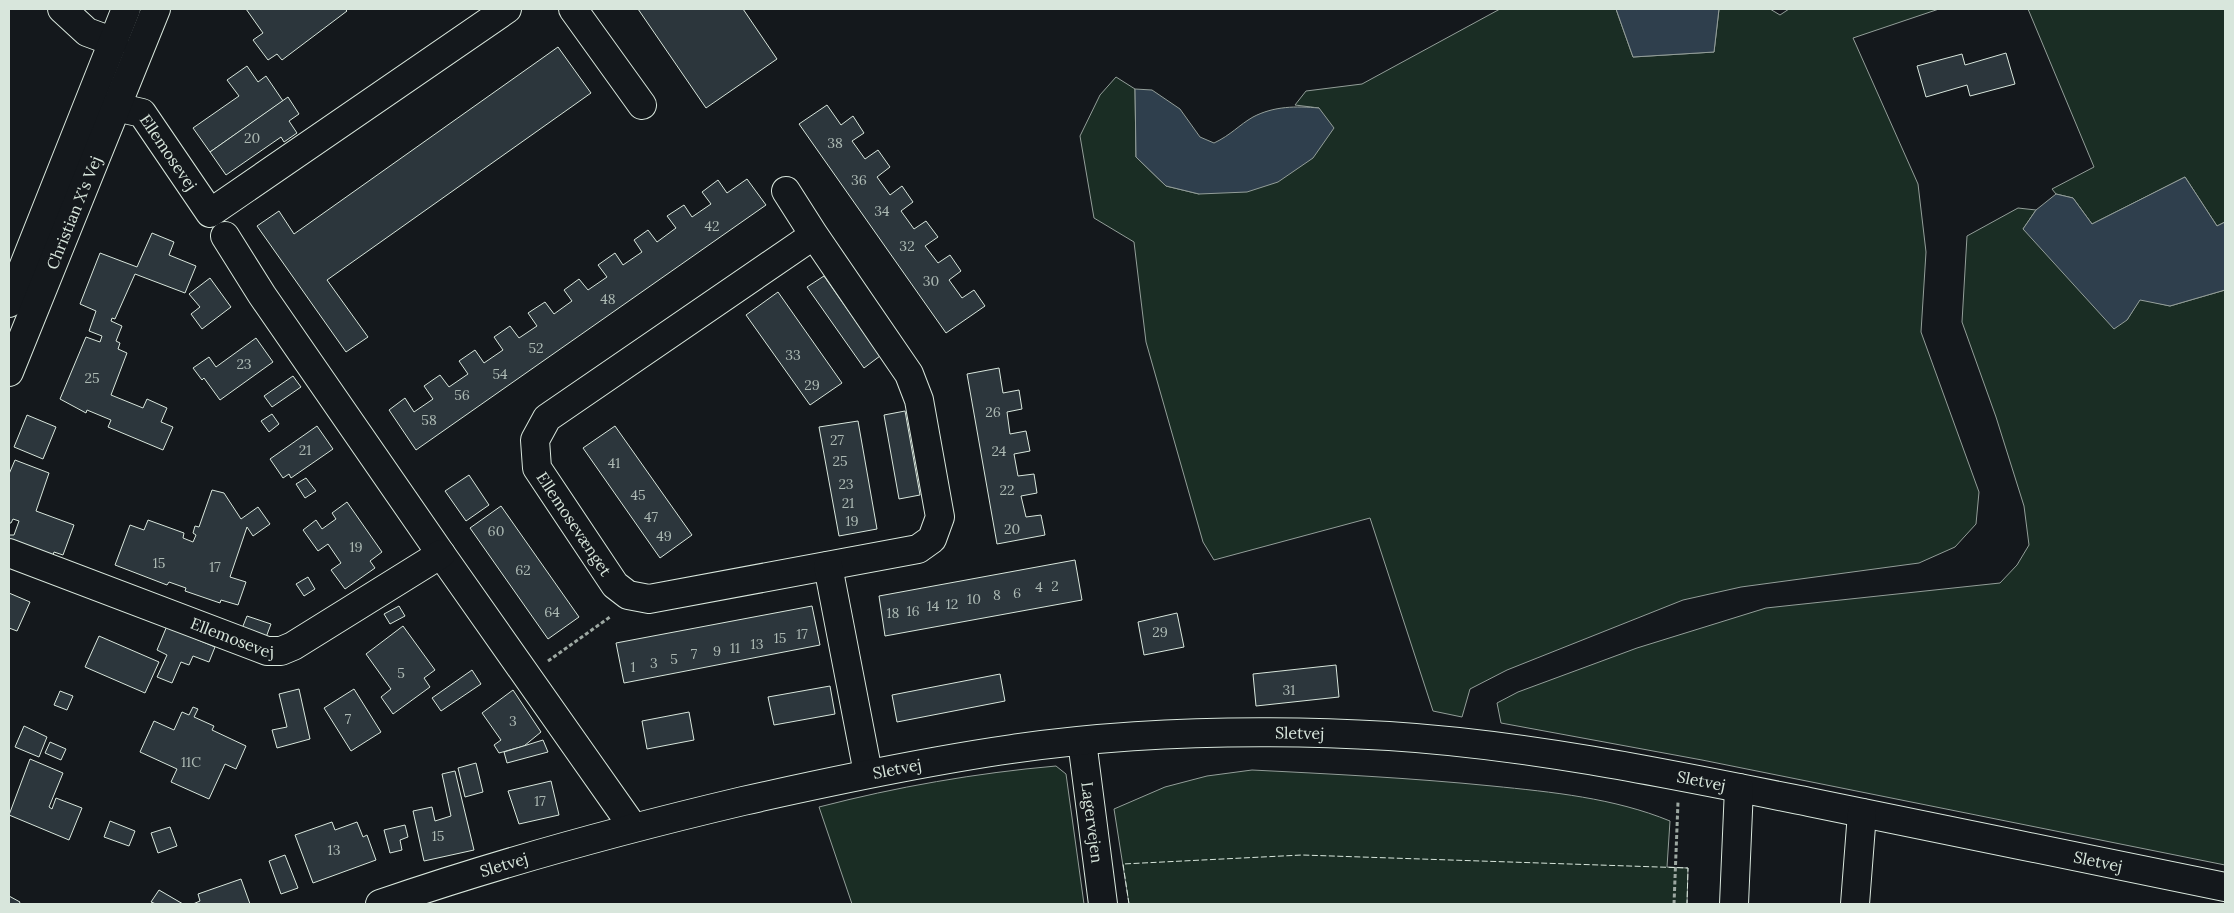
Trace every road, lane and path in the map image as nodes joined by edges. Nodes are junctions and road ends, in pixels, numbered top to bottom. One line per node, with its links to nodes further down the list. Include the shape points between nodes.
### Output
1 (62, 9): 6 (street, via 87,32)
2 (126, 9): 6 (street)
3 (156, 9): 6 (street)
4 (507, 9): 8 (street, Ellemosevej, via 210,213 142,114)
5 (573, 9): 7 (street)
6 (125, 47): 8 (street, Christian X's Vej); 12 (street, Christian X's Vej, via 90,94)
7 (642, 105)
8 (116, 107): 13 (street, Christian X's Vej)
9 (786, 191): 10 (street)
10 (814, 235): 16 (street, via 909,374 919,400 940,518 932,538 918,548); 17 (street, Ellemosevænget, via 547,418 535,440 537,468 615,585)
11 (225, 236): 15 (street, via 262,295)
12 (9, 303)
13 (9, 372)
14 (9, 553): 15 (street, Ellemosevej, via 267,651 281,651 293,646)
15 (441, 554): 18 (street)
16 (828, 566): 17 (street, via 649,599); 20 (street)
17 (628, 595): 18 (path, via 617,612)
18 (527, 676): 24 (street)
19 (1082, 741): 20 (street, Sletvej, via 1016,748); 21 (street, Sletvej, via 1252,733 1390,736 1471,743); 27 (street, Lagervejen)
20 (868, 773): 24 (street, Sletvej)
21 (1679, 775): 22 (street, Sletvej); 28 (path)
22 (1739, 788): 23 (street, Sletvej); 29 (street)
23 (1862, 813): 25 (street, Sletvej); 30 (street)
24 (633, 826): 26 (street, Sletvej, via 468,874)
25 (2225, 888)
26 (380, 904)
27 (1103, 904)
28 (1674, 904)
29 (1734, 904)
30 (1855, 904)

